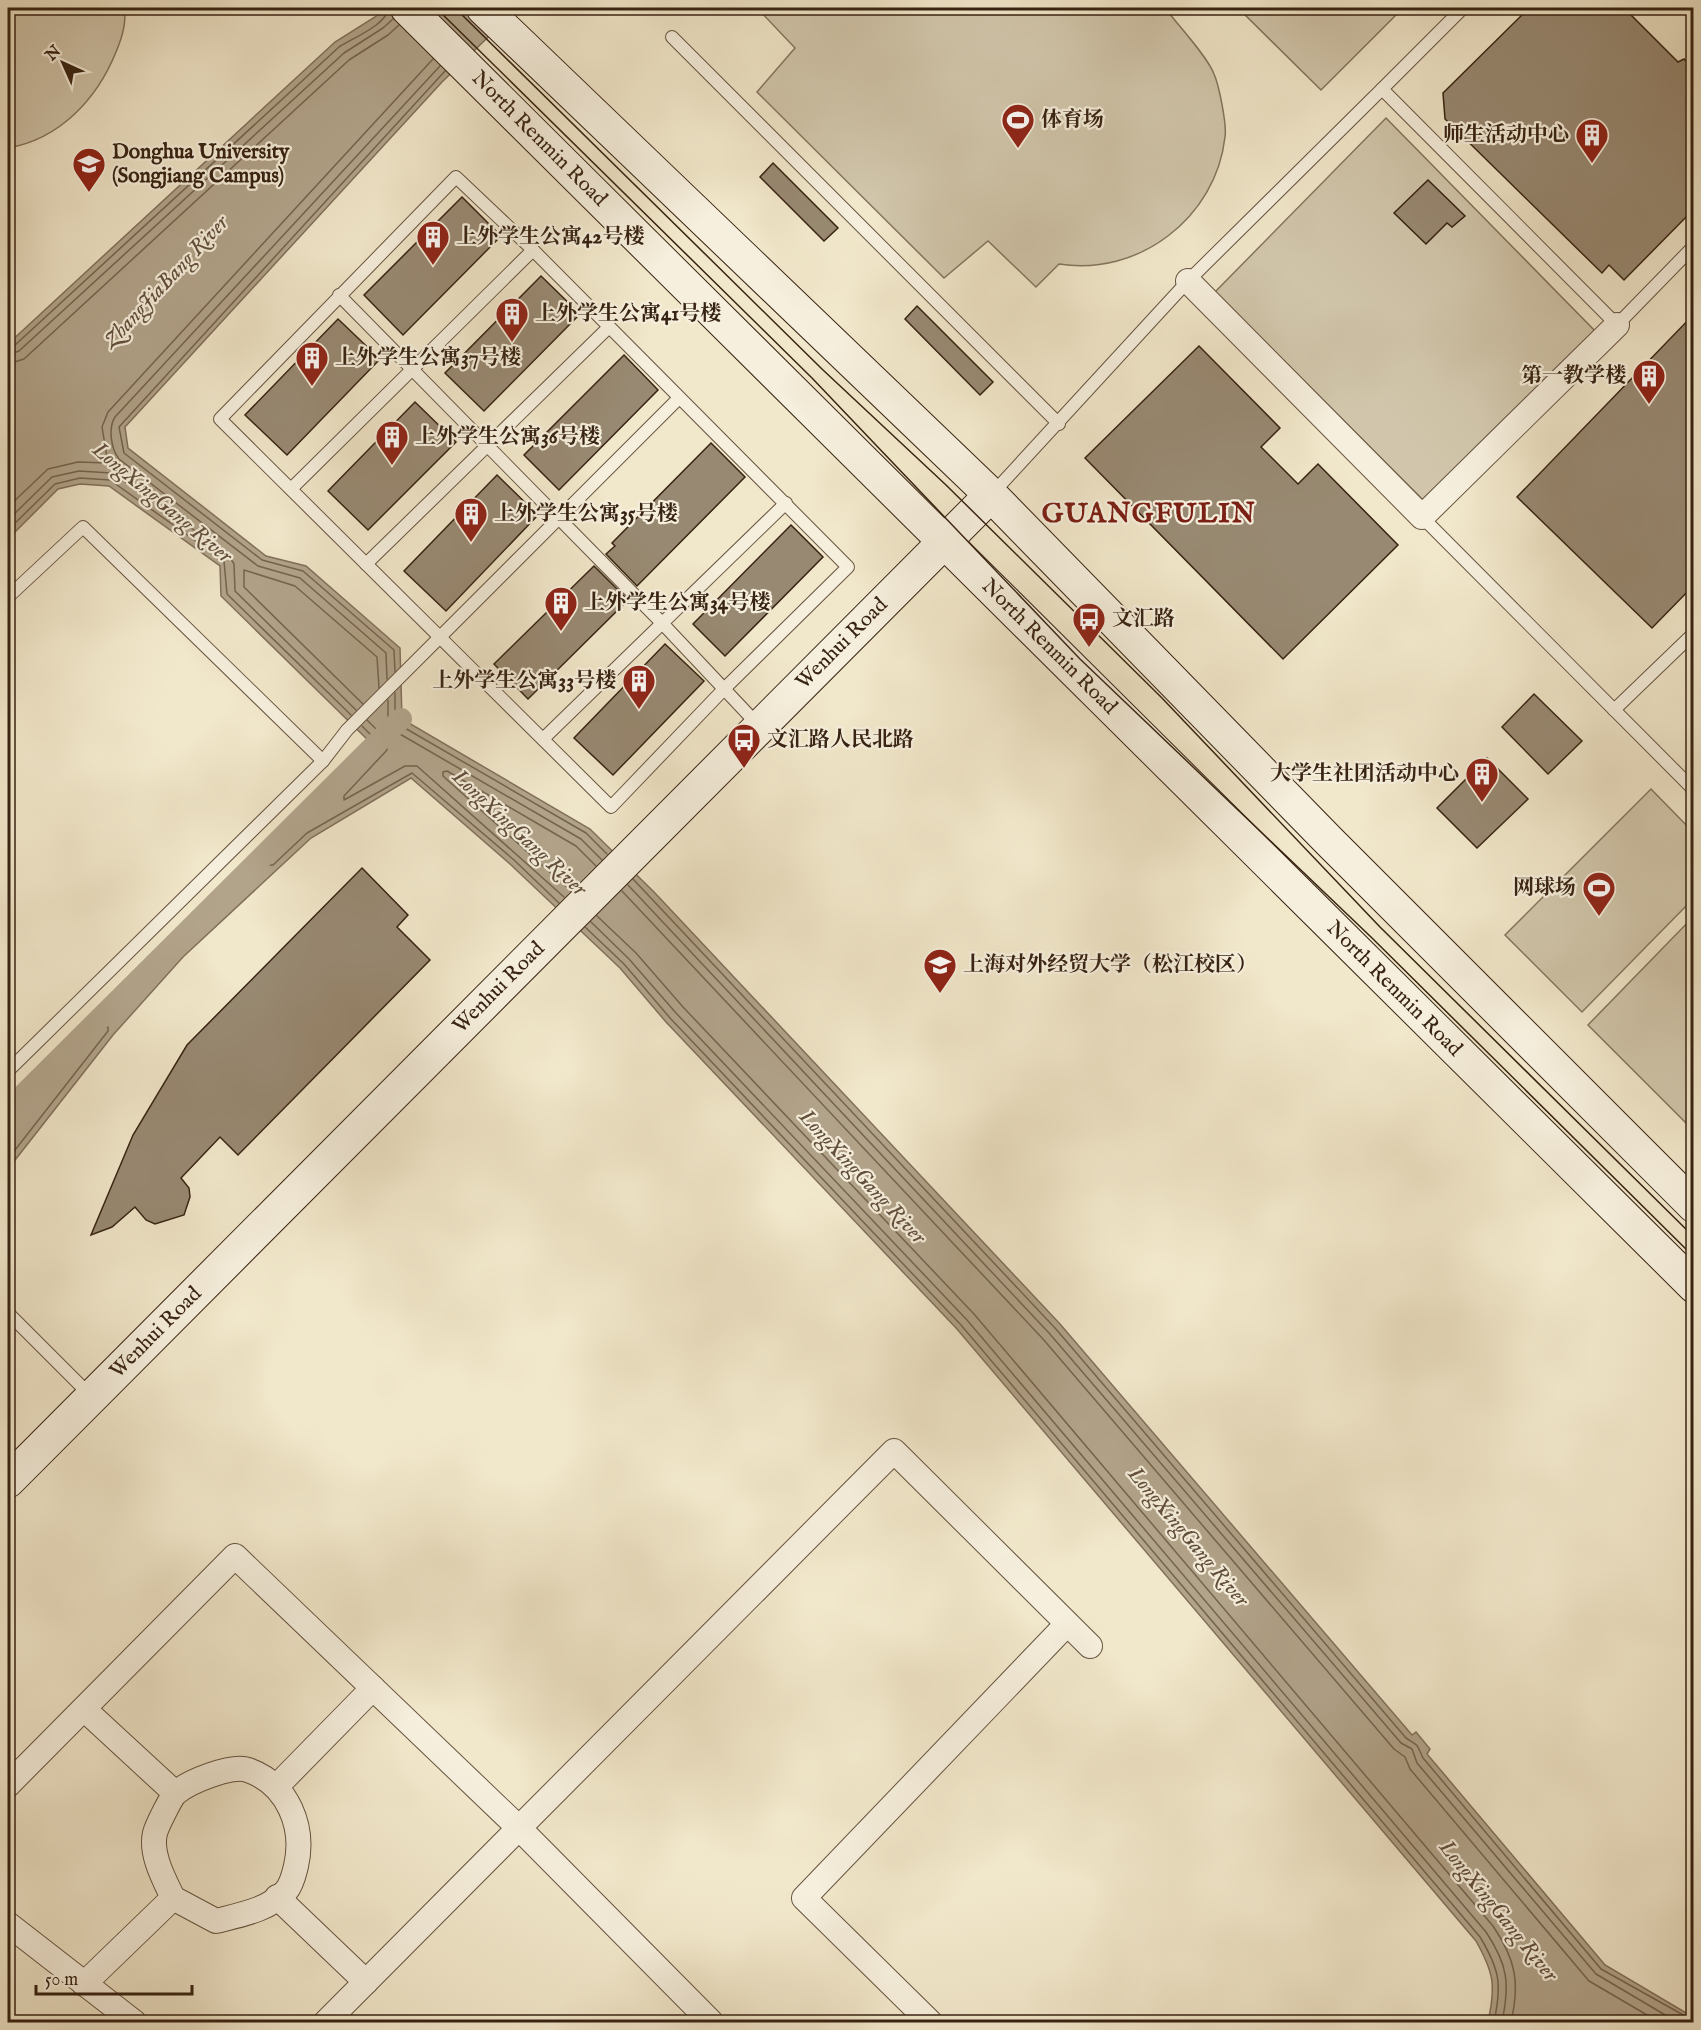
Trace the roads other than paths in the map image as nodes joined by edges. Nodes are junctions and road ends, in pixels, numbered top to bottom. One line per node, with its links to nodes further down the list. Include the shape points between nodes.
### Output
1 (406, 8): 21 (main road, North Renmin Road)
2 (483, 8): 17 (main road)
3 (1462, 8): 5 (lane)
4 (672, 36): 14 (lane)
5 (1382, 89): 8 (lane); 10 (lane)
6 (1693, 248): 10 (lane)
7 (533, 250): 9 (lane, via 456,177); 11 (lane); 12 (lane)
8 (1188, 281): 14 (lane); 20 (street)
9 (339, 294): 12 (lane); 16 (lane, via 220,419)
10 (1617, 325): 20 (street)
11 (608, 328): 13 (lane); 15 (lane)
12 (413, 369): 15 (lane); 16 (lane)
13 (679, 398): 18 (lane); 19 (lane)
14 (1059, 424): 17 (lane)
15 (488, 445): 19 (lane); 22 (lane)
16 (291, 489): 22 (lane)
17 (992, 495): 21 (main road, Wenhui Road); 34 (main road, via 1329,841)
18 (786, 503): 24 (lane); 27 (lane, via 848,567)
19 (559, 517): 24 (lane); 26 (lane)
20 (1422, 518): 28 (lane)
21 (943, 542): 29 (main road, Wenhui Road); 35 (main road, North Renmin Road)
22 (366, 564): 26 (lane)
23 (8, 597): 31 (lane, via 83,527)
24 (662, 623): 27 (lane); 30 (lane)
25 (1694, 633): 28 (lane)
26 (440, 637): 30 (lane); 31 (lane, via 347,730)
27 (725, 688): 29 (lane); 30 (lane, via 611,807)
28 (1614, 710): 32 (lane)
29 (760, 727): 37 (main road, Wenhui Road)
30 (543, 739)
31 (323, 761): 33 (lane)
32 (1694, 790)
33 (8, 1071)
34 (1694, 1206)
35 (1694, 1286)
36 (8, 1313): 37 (lane)
37 (92, 1397): 38 (main road, Wenhui Road)
38 (8, 1481)
39 (1067, 1624): 40 (street); 46 (street, via 894,1451); 55 (street, via 804,1898)
40 (1090, 1647)
41 (372, 1688): 42 (street, via 236,1556); 44 (street); 46 (street)
42 (84, 1709): 43 (street); 45 (street)
43 (8, 1785)
44 (277, 1786): 45 (street, via 246,1769 211,1774); 47 (street, via 295,1817 299,1851 293,1878)
45 (175, 1793): 48 (street, via 155,1834 158,1868)
46 (519, 1828): 50 (street); 54 (street)
47 (277, 1897): 48 (street, via 255,1911 216,1921); 50 (street)
48 (172, 1898): 51 (street)
49 (8, 1924): 51 (street)
50 (366, 1982): 53 (street)
51 (84, 1984): 52 (street)
52 (134, 2022)
53 (326, 2022)
54 (711, 2022)
55 (930, 2022)

